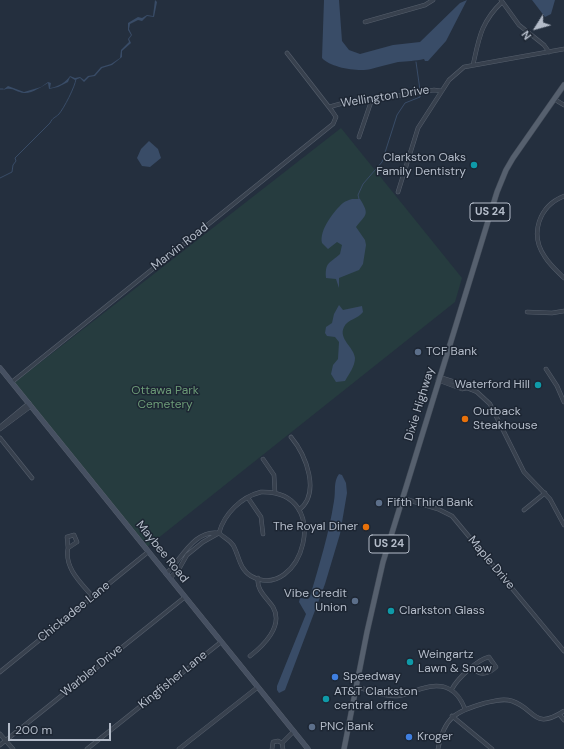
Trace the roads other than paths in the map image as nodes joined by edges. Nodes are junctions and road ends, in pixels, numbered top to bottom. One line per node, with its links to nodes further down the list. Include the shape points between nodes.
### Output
1 (434, 0): 3 (street, via 425,5)
2 (501, 1): 5 (street, via 519,26 544,45); 7 (street, via 482,27)
3 (365, 22)
4 (564, 49): 5 (street)
5 (549, 52): 7 (street)
6 (287, 53): 13 (street)
7 (473, 65): 9 (street, via 458,70)
8 (564, 85): 11 (main road, Dixie Highway / US 24)
9 (442, 91): 10 (street, Wellington Drive); 15 (street, via 418,128)
10 (372, 99): 13 (street, Wellington Drive); 14 (street)
11 (554, 99): 12 (street); 22 (main road, Dixie Highway / US 24, via 513,158 500,182)
12 (564, 105)
13 (329, 107): 23 (street, Marvin Road, via 336,118 331,127)
14 (359, 137)
15 (398, 192)
16 (564, 196): 17 (street, via 554,200 547,208 539,220 537,229 540,248)
17 (564, 278)
18 (564, 311): 19 (street)
19 (527, 312)
20 (0, 368): 23 (main road, Maybee Road)
21 (546, 369): 24 (street)
22 (439, 378): 32 (street, via 462,389 477,392 490,404 524,472); 34 (main road, Dixie Highway / US 24)
23 (12, 382): 25 (main road, Maybee Road)
24 (564, 402)
25 (30, 404): 26 (street); 43 (main road, Maybee Road)
26 (0, 428)
27 (291, 437): 35 (street, via 302,454 309,477 309,497)
28 (0, 438): 30 (street)
29 (263, 459): 31 (street, via 274,475)
30 (32, 478)
31 (275, 493): 33 (street, via 261,492); 35 (street, via 291,502)
32 (545, 493): 36 (street); 37 (street, via 554,504)
33 (248, 498): 38 (street, via 226,515); 39 (street, via 260,516)
34 (402, 498): 51 (street, Maple Drive, via 452,516); 56 (main road, Dixie Highway / US 24, via 383,562)
35 (298, 510): 47 (street, via 304,521 305,531 301,551 283,576 271,580)
36 (524, 510)
37 (564, 525)
38 (219, 533): 40 (street, via 208,533); 41 (street); 47 (street, via 232,544 246,571)
39 (263, 534)
40 (200, 538): 41 (street); 44 (street, via 182,553)
41 (202, 542): 45 (street, via 186,556)
42 (68, 548): 48 (street, via 70,567)
43 (148, 552): 46 (main road, Maybee Road); 48 (street, Chickadee Lane)
44 (177, 563): 45 (street); 46 (street)
45 (182, 565): 46 (street)
46 (168, 576): 49 (main road, Maybee Road)
47 (258, 578): 52 (street, via 258,588 273,608 276,622 272,632)
48 (92, 597): 54 (street, Chickadee Lane)
49 (185, 597): 50 (main road, Maybee Road); 65 (street, Warbler Drive)
50 (221, 642): 55 (main road, Maybee Road); 69 (street, Kingfisher Lane)
51 (564, 651)
52 (250, 656)
53 (473, 667): 53 (street, via 487,657 496,667 483,674); 57 (street)
54 (0, 672)
55 (258, 687): 63 (main road, Maybee Road); 70 (street)
56 (357, 687): 57 (street, via 392,696 434,686); 74 (main road, Dixie Highway / US 24)
57 (452, 689): 58 (street, via 459,696)
58 (465, 709): 60 (street, via 500,700 518,704 540,719 549,719); 61 (street)
59 (564, 711): 60 (street)
60 (558, 714): 62 (street)
61 (452, 716): 75 (street, via 445,726); 76 (street)
62 (564, 720)
63 (294, 731): 66 (street); 73 (main road, Maybee Road)
64 (0, 734): 65 (street)
65 (6, 741): 67 (street, Warbler Drive); 68 (street)
66 (282, 742): 71 (street, via 275,741); 72 (street)
67 (0, 745)
68 (12, 749)
69 (87, 749)
70 (179, 749)
71 (272, 749)
72 (283, 749)
73 (308, 749)
74 (344, 749)
75 (438, 749)
76 (492, 749)

